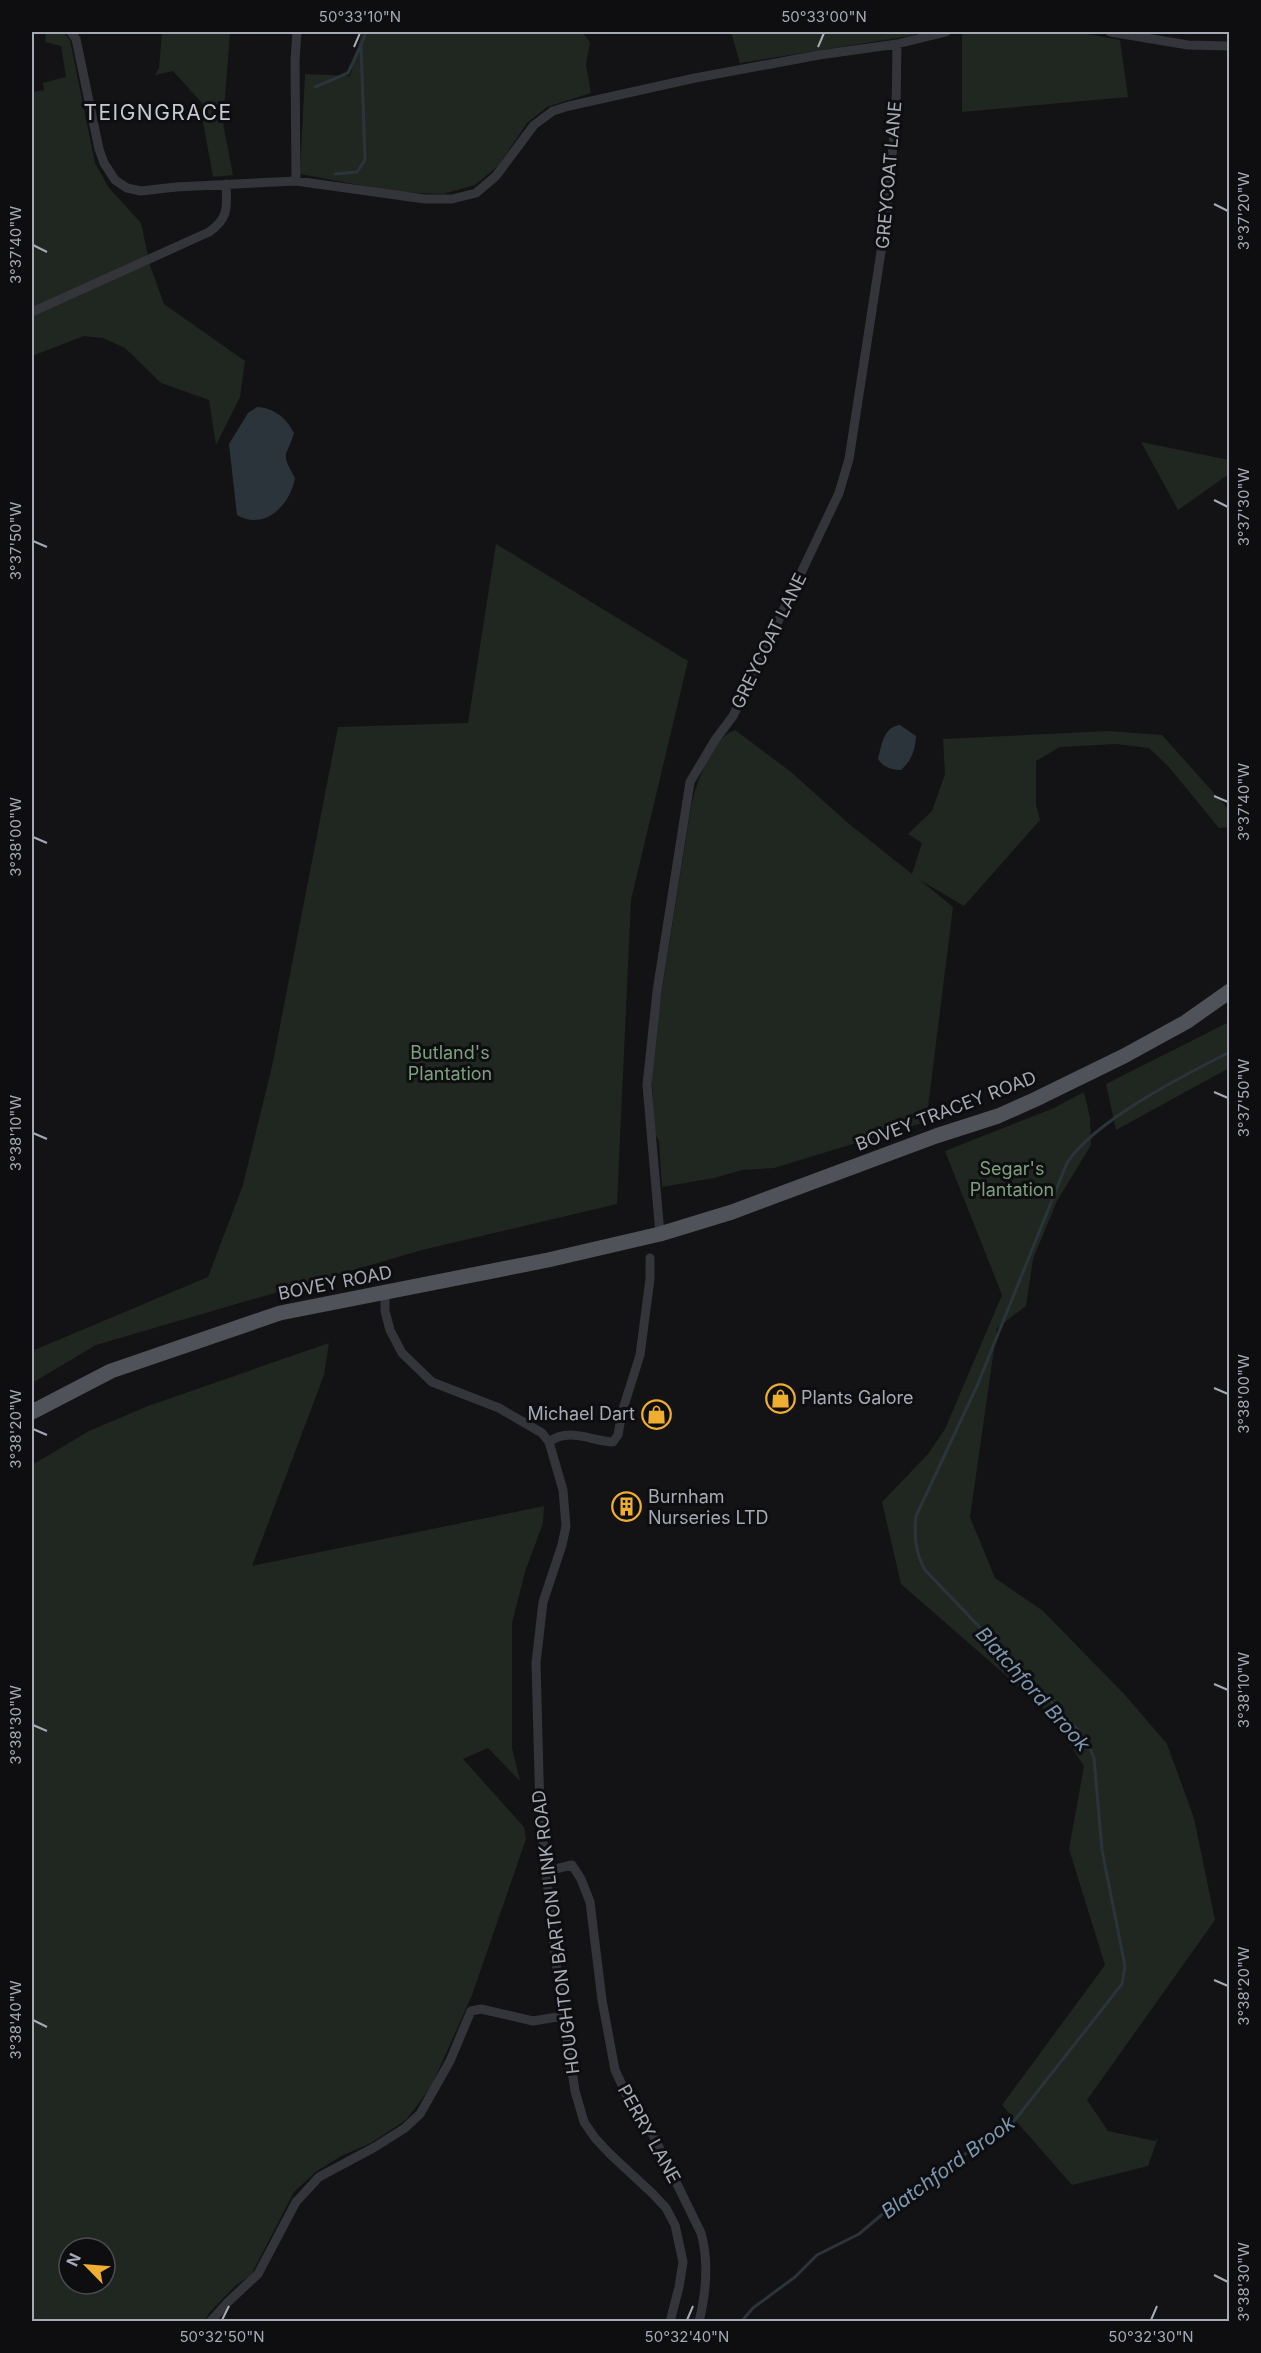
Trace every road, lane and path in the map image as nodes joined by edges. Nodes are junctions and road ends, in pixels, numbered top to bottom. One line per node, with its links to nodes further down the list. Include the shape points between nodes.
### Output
1 (71, 32): 8 (street, via 78,48 99,149 115,180 141,191)
2 (297, 32): 7 (street)
3 (946, 32): 5 (street)
4 (1110, 32): 6 (street, via 1188,45)
5 (897, 44): 7 (street, via 695,78 553,111 534,124 495,176 476,193 452,199 425,199); 11 (street, GREYCOAT LANE, via 896,114 885,226 854,434 844,476 733,716 690,782 646,1085)
6 (1230, 46)
7 (296, 181): 8 (street)
8 (226, 184): 9 (street, via 225,216 208,232)
9 (32, 312)
10 (1230, 991): 11 (main road, BOVEY TRACEY ROAD, via 1186,1022 1124,1056 998,1116)
11 (660, 1234): 13 (main road, BOVEY ROAD)
12 (650, 1258): 15 (street, via 640,1355 618,1435 613,1442 569,1435 558,1435)
13 (385, 1292): 14 (main road, BOVEY ROAD, via 280,1313 228,1329 111,1371); 15 (street, via 385,1311 394,1338 402,1353 432,1382 499,1408 542,1433)
14 (32, 1412)
15 (549, 1442): 16 (street, HOUGHTON BARTON LINK ROAD, via 566,1511 562,1545 543,1602 536,1663 540,1813)
16 (547, 1871): 17 (street, HOUGHTON BARTON LINK ROAD); 20 (street, PERRY LANE, via 572,1865 590,1902 615,2070 634,2111 653,2135 701,2233 705,2249 704,2303)
17 (563, 2016): 18 (street, via 532,2021 481,2009 471,2012 450,2061 420,2114 375,2147 319,2177 296,2202 258,2274); 19 (street, HOUGHTON BARTON LINK ROAD, via 584,2122 595,2138 666,2208 675,2225 683,2262)
18 (210, 2322)
19 (670, 2322)
20 (699, 2322)

